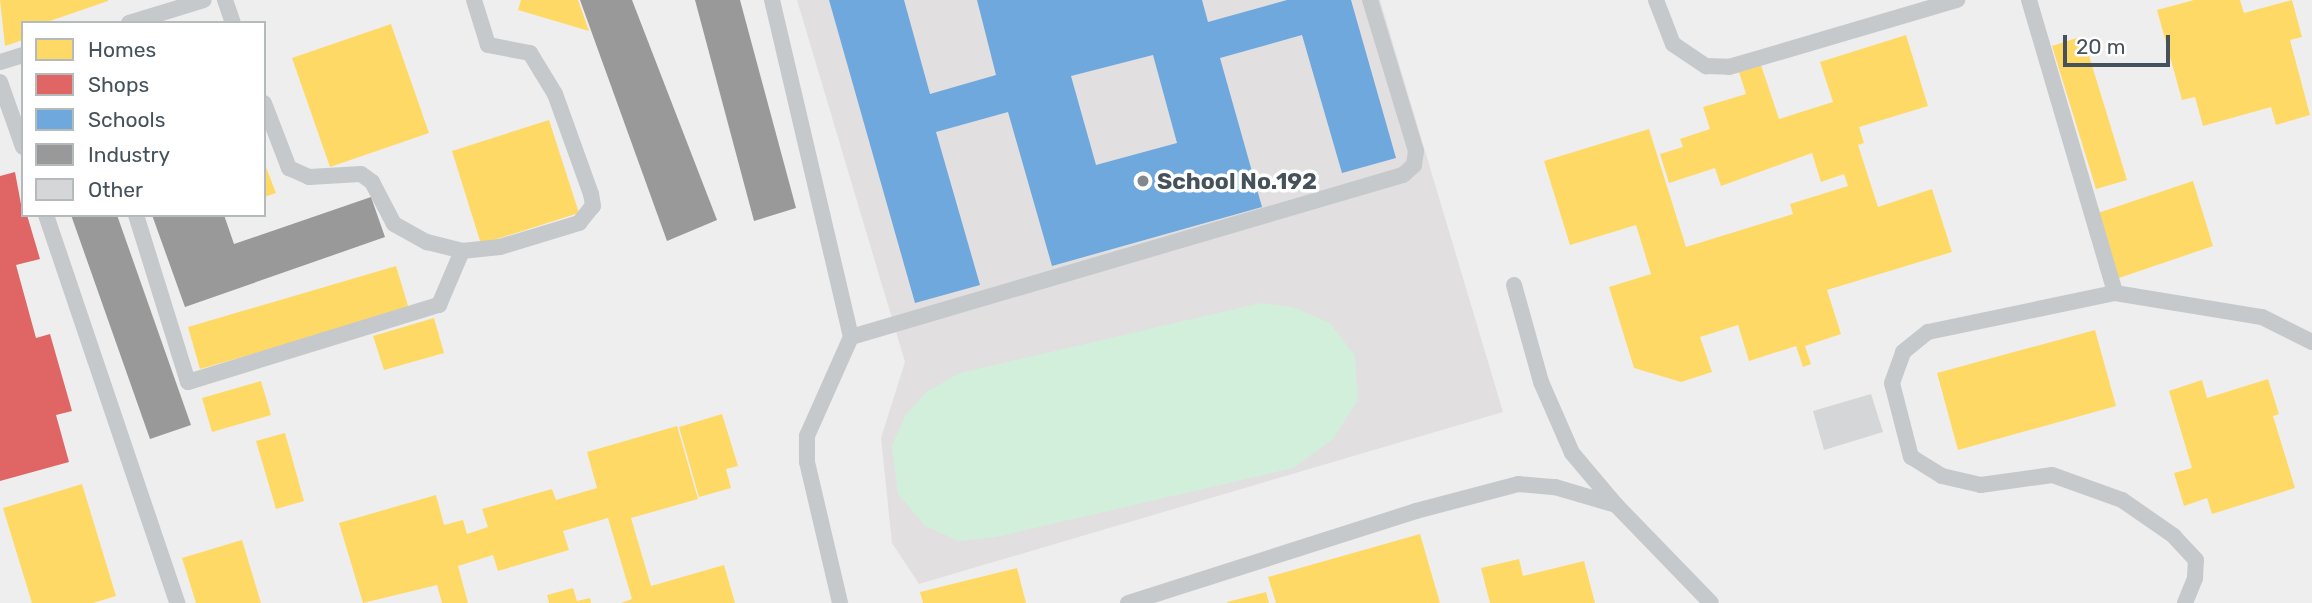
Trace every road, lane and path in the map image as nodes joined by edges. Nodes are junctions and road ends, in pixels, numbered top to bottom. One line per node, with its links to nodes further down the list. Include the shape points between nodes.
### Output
1 (204, 0): 9 (lane)
2 (225, 0): 10 (lane)
3 (474, 0): 18 (lane, via 488,45 530,53 555,94 593,206 579,223 500,247)
4 (772, 0): 21 (lane)
5 (1370, 0): 21 (lane, via 1416,151 1414,165 1403,175)
6 (1656, 0): 7 (lane, via 1673,44 1706,65 1729,67)
7 (1957, 0)
8 (2029, 0): 20 (lane)
9 (136, 21)
10 (232, 21)
11 (21, 56): 12 (lane)
12 (0, 62)
13 (0, 82): 15 (lane)
14 (266, 108): 18 (lane, via 289,168 309,177 361,174 401,229)
15 (21, 141)
16 (48, 217): 24 (lane)
17 (137, 217): 18 (lane, via 188,382 439,305)
18 (463, 251)
19 (1514, 285): 23 (lane, via 1541,382 1572,453)
20 (2115, 293): 22 (lane, via 2262,317); 28 (lane, via 1928,332 1903,352 1892,383 1911,457 1942,476 1981,485 2052,475 2122,500 2174,536 2196,560)
21 (851, 337): 25 (lane, via 807,436 807,462)
22 (2312, 342)
23 (1616, 505): 26 (lane, via 1555,487 1518,484 1416,511); 27 (lane)
24 (177, 603)
25 (841, 603)
26 (1128, 603)
27 (1712, 603)
28 (2185, 603)

